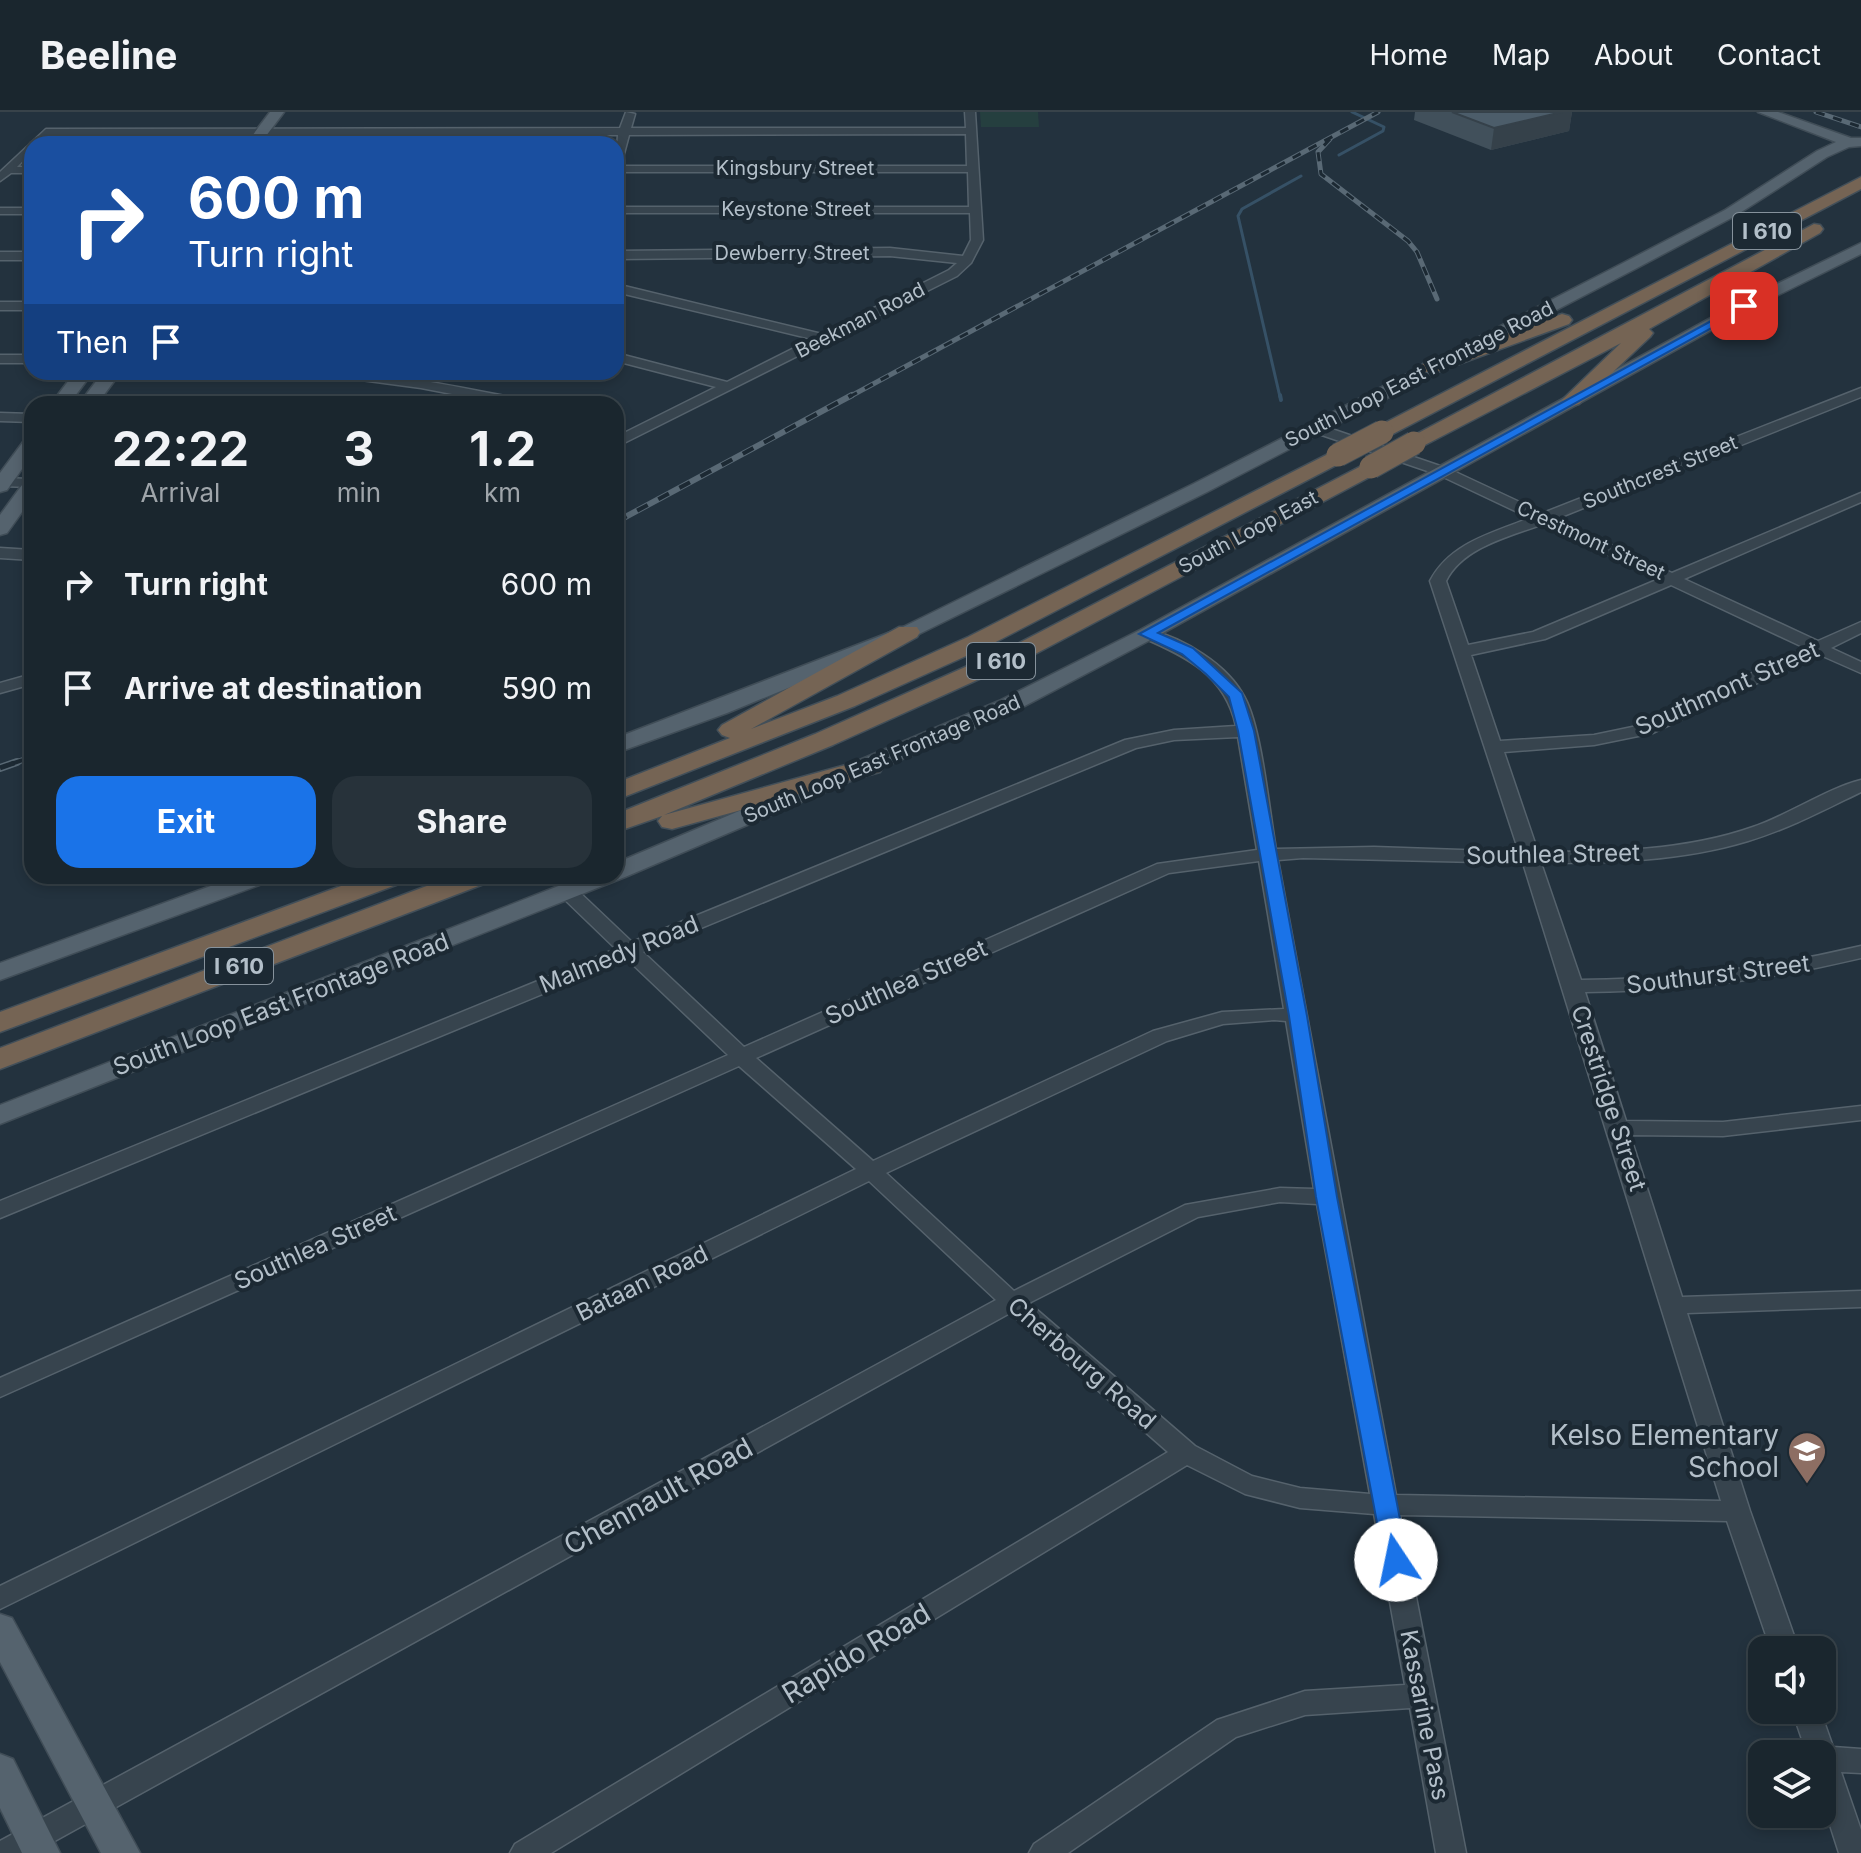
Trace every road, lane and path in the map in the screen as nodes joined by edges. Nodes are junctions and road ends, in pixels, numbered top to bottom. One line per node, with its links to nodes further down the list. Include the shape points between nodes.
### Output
1 (277, 112): 11 (main road)
2 (970, 112): 6 (street)
3 (1765, 112): 13 (main road)
4 (1785, 112): 13 (main road)
5 (630, 114): 7 (street)
6 (971, 131): 7 (street); 16 (street)
7 (624, 132): 8 (street); 12 (street)
8 (283, 133)
9 (42, 136): 10 (street, via 46,132)
10 (167, 136)
11 (259, 136)
12 (623, 136)
13 (1858, 142): 39 (main road, South Loop East Frontage Road, via 1822,154 1730,213)
14 (24, 154): 18 (street)
15 (624, 169): 16 (street, Kingsbury Street)
16 (974, 169): 21 (street)
17 (24, 171): 18 (street)
18 (4, 174)
19 (1861, 182): 30 (highway, South Loop East / I 610)
20 (624, 210): 21 (street, Keystone Street)
21 (976, 210): 29 (street, via 977,240)
22 (0, 211): 23 (street)
23 (24, 211)
24 (1847, 211): 34 (highway, South Loop East / I 610)
25 (1861, 248): 44 (main road, South Loop East Frontage Road)
26 (624, 255): 29 (street, Dewberry Street, via 890,252)
27 (0, 256): 28 (street)
28 (24, 256)
29 (967, 260): 35 (street, Beekman Road, via 953,273)
30 (1673, 280): 39 (highway); 77 (highway, South Loop East / I 610, bridge, via 977,642 846,701)
31 (624, 290): 35 (street)
32 (0, 306): 33 (street)
33 (24, 306)
34 (1666, 312): 44 (highway); 78 (highway, South Loop East / I 610, bridge, via 980,670 749,773)
35 (823, 338): 41 (street, Beekman Road)
36 (0, 359): 37 (street)
37 (24, 359)
38 (624, 359): 41 (street)
39 (1430, 368): 47 (main road, South Loop East Frontage Road)
40 (391, 380): 43 (street)
41 (727, 386): 49 (street, Beekman Road)
42 (1861, 392): 57 (street, Southcrest Street)
43 (483, 396)
44 (1572, 400): 52 (main road, South Loop East Frontage Road)
45 (0, 417): 46 (street)
46 (24, 418)
47 (1315, 428): 52 (street, Crestmont Street); 64 (main road, South Loop East Frontage Road)
48 (624, 432): 49 (street)
49 (632, 435): 50 (street, Beekman Road)
50 (624, 439)
51 (24, 453): 53 (main road)
52 (1444, 472): 57 (street, Crestmont Street); 65 (main road, South Loop East Frontage Road)
53 (1, 484): 54 (street)
54 (24, 484)
55 (24, 495): 58 (main road)
56 (1861, 497): 62 (street)
57 (1545, 518): 61 (street, Southcrest Street); 62 (street, Crestmont Street)
58 (0, 529)
59 (0, 553): 60 (street)
60 (24, 554)
61 (1461, 555): 67 (street, Crestridge Street, via 1447,564 1438,581)
62 (1670, 578): 66 (street, Crestmont Street); 67 (street, via 1539,636)
63 (1861, 627): 66 (street, Southmont Street)
64 (908, 632): 72 (main road, South Loop East Frontage Road); 75 (highway)
65 (1147, 634): 71 (street, Kassarine Pass, via 1187,651 1212,671 1236,696); 74 (main road, South Loop East Frontage Road, via 1007,706)
66 (1818, 648): 68 (street, Crestmont Street); 73 (street, Southmont Street, via 1647,729 1594,740)
67 (1460, 651): 73 (street, Crestridge Street)
68 (1861, 668)
69 (24, 681): 70 (street)
70 (0, 688)
71 (1246, 731): 80 (street, Kassarine Pass); 88 (street, Malmedy Road, via 1174,735 1131,744)
72 (624, 743)
73 (1495, 747): 81 (street, Crestridge Street)
74 (871, 766): 79 (highway); 82 (main road, South Loop East Frontage Road)
75 (624, 782)
76 (1861, 785): 81 (street, Southlea Street, via 1781,823 1726,841 1598,857)
77 (624, 789)
78 (624, 821)
79 (624, 834)
80 (1269, 855): 81 (street, Southlea Street); 92 (street, Kassarine Pass); 94 (street, Southlea Street, via 1207,858 1164,868)
81 (1531, 857): 91 (street, Crestridge Street)
82 (624, 869)
83 (239, 884): 90 (main road)
84 (373, 884): 93 (highway, I 610)
85 (458, 884): 95 (highway, I 610)
86 (587, 884): 87 (main road, South Loop East Frontage Road)
87 (568, 892): 88 (street, Cherbourg Road); 97 (main road, South Loop East Frontage Road)
88 (629, 951): 94 (street, Cherbourg Road); 101 (street, Malmedy Road)
89 (1861, 952): 91 (street, Southurst Street, via 1715,977)
90 (0, 972)
91 (1573, 986): 98 (street, Crestridge Street)
92 (1298, 1016): 99 (street, Bataan Road, via 1222,1018 1160,1036); 100 (street, Kassarine Pass)
93 (0, 1023)
94 (741, 1056): 99 (street, Cherbourg Road); 105 (street, Southlea Street)
95 (0, 1059)
96 (1861, 1113): 98 (street, via 1723,1129)
97 (0, 1115)
98 (1619, 1128): 104 (street, Crestridge Street)
99 (871, 1171): 103 (street, Cherbourg Road); 109 (street, Bataan Road)
100 (1327, 1197): 103 (street, Chennault Road, via 1280,1195 1193,1210); 107 (street, Kassarine Pass)
101 (0, 1210)
102 (1861, 1299): 104 (street)
103 (1012, 1302): 106 (street, Cherbourg Road); 117 (street, Chennault Road)
104 (1673, 1305): 108 (street, Crestridge Street)
105 (0, 1388)
106 (1186, 1453): 107 (street, Cherbourg Road, via 1245,1484 1287,1495); 120 (street, Rapido Road)
107 (1386, 1505): 108 (street, Cherbourg Road); 112 (street, Kassarine Pass)
108 (1737, 1511): 111 (street, Crestridge Street)
109 (0, 1598)
110 (0, 1628): 117 (main road)
111 (1780, 1636)
112 (1422, 1696): 121 (street, via 1305,1703 1227,1728); 122 (street, Kassarine Pass)
113 (1836, 1758): 114 (street)
114 (1861, 1761)
115 (0, 1770): 118 (main road)
116 (1836, 1798): 123 (street)
117 (96, 1805): 118 (street, Chennault Road); 119 (main road)
118 (27, 1848)
119 (121, 1853)
120 (525, 1853)
121 (1044, 1853)
122 (1451, 1853)
123 (1854, 1853)

